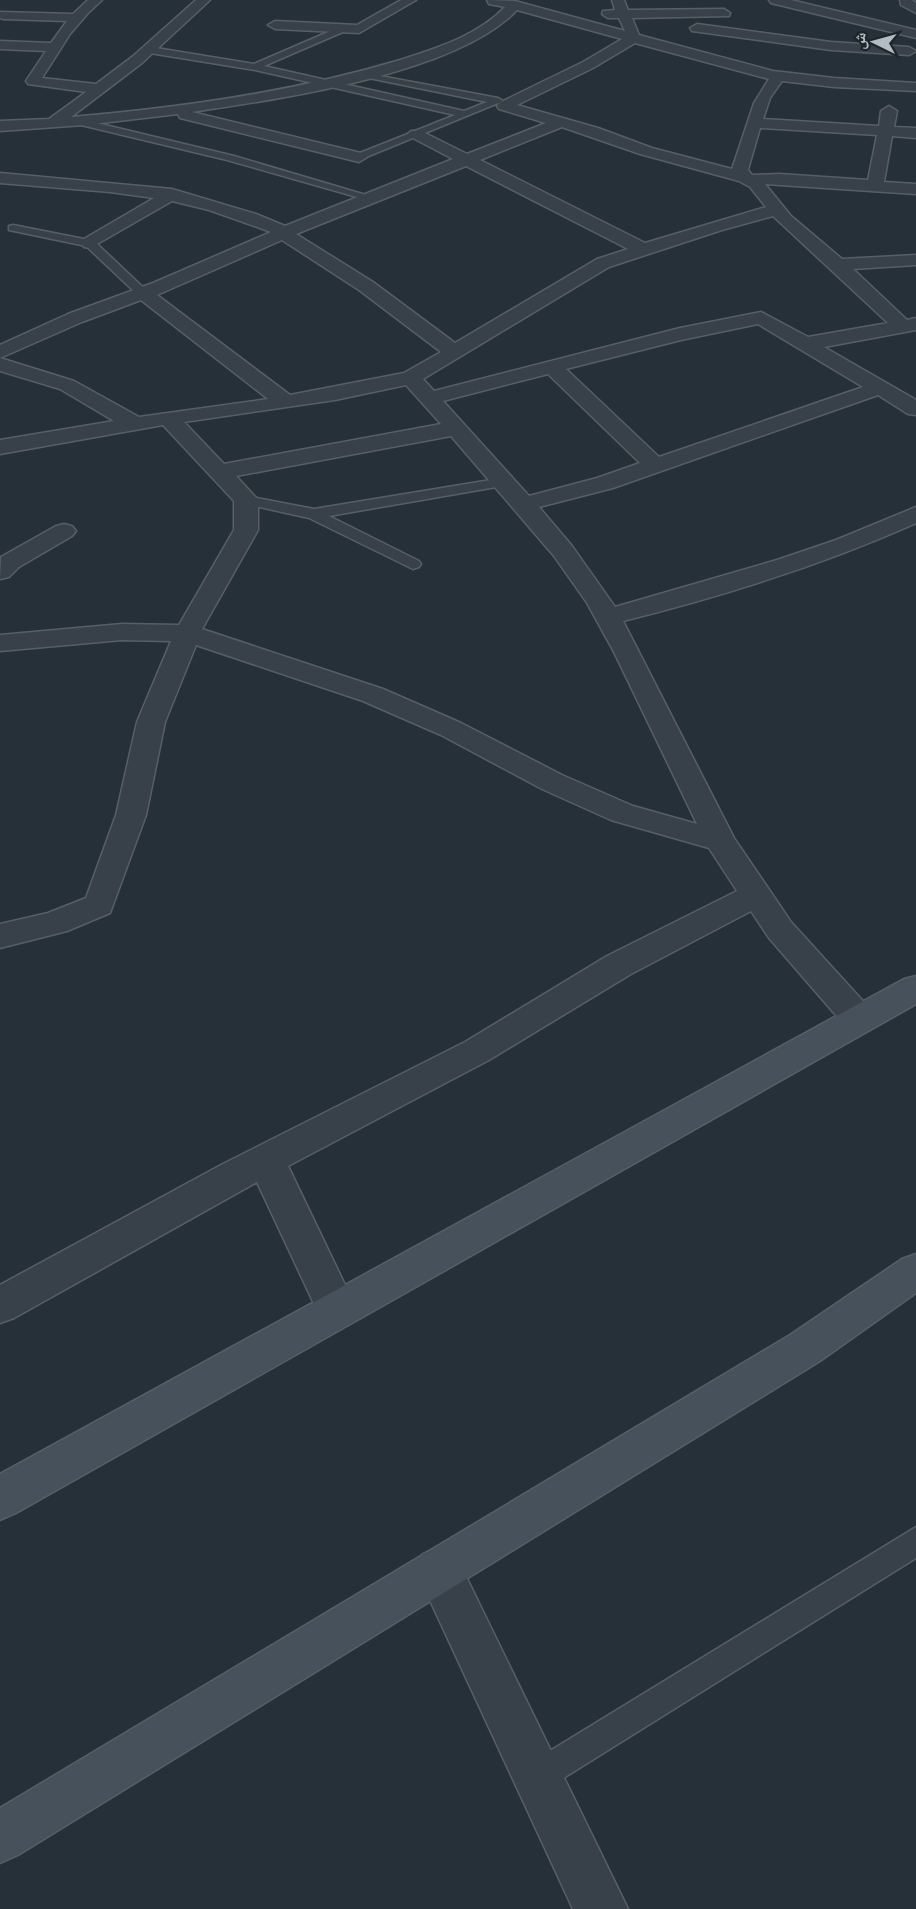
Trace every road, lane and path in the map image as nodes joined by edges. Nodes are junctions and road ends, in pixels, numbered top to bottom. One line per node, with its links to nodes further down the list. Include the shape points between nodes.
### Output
1 (96, 0): 11 (street)
2 (204, 0): 24 (street)
3 (410, 0): 15 (street, via 359,29)
4 (490, 0): 8 (street)
5 (775, 0): 18 (street)
6 (906, 0): 10 (street, via 908,6)
7 (0, 1): 13 (street, via 21,2)
8 (515, 5): 12 (street); 27 (street, via 473,37)
9 (620, 6): 12 (street); 16 (street, via 732,10); 19 (street, via 632,25)
10 (916, 9)
11 (77, 18): 13 (street); 17 (street)
12 (568, 19): 19 (street)
13 (1, 20): 17 (street)
14 (276, 25): 15 (street)
15 (342, 28): 25 (lane)
16 (697, 28): 21 (street); 23 (street, via 842,47)
17 (67, 30): 22 (street)
18 (916, 34)
19 (633, 38): 21 (street); 32 (street, via 588,65)
20 (0, 45): 22 (street)
21 (662, 46): 26 (street)
22 (57, 47): 31 (street, via 33,81)
23 (912, 49): 28 (street)
24 (150, 50): 25 (lane); 31 (street)
25 (255, 67): 29 (lane)
26 (779, 75): 28 (street, via 854,85); 39 (street, via 762,99)
27 (364, 76): 29 (street); 32 (lane)
28 (898, 76): 30 (street); 41 (street)
29 (333, 84): 34 (street); 35 (lane)
30 (916, 87)
31 (101, 89): 36 (street)
32 (504, 102): 35 (lane); 38 (street, via 504,106)
33 (1, 109): 36 (street)
34 (169, 111): 37 (street); 44 (street)
35 (465, 114): 43 (lane)
36 (54, 122): 37 (street); 40 (street)
37 (80, 122): 51 (lane, via 230,158)
38 (561, 122): 45 (street); 47 (street)
39 (755, 123): 41 (street); 47 (street, via 741,159 740,171)
40 (0, 126)
41 (885, 131): 42 (street); 48 (street)
42 (916, 133)
43 (416, 134): 44 (lane); 45 (street)
44 (359, 158)
45 (469, 159): 51 (street); 56 (street)
46 (0, 178): 50 (street)
47 (749, 180): 48 (street); 52 (street)
48 (875, 186): 49 (street)
49 (916, 189)
50 (172, 194): 54 (street, via 231,209); 55 (street)
51 (371, 198): 54 (street)
52 (776, 210): 56 (street, via 716,225); 58 (street)
53 (13, 228): 55 (lane)
54 (285, 233): 59 (street); 63 (street, via 366,286)
55 (90, 243): 59 (lane)
56 (644, 250): 63 (street, via 603,263)
57 (916, 260): 58 (street)
58 (838, 265): 60 (street)
59 (143, 293): 62 (street); 69 (street)
60 (908, 324): 61 (street)
61 (805, 344): 65 (street, via 761,318); 67 (street)
62 (0, 352)
63 (456, 353): 66 (street)
64 (0, 364): 72 (street, via 67,385)
65 (552, 367): 68 (street); 75 (street)
66 (411, 378): 68 (street); 69 (street)
67 (879, 388): 70 (street); 75 (street)
68 (430, 398): 73 (street)
69 (286, 402): 71 (street)
70 (916, 408)
71 (168, 418): 72 (street); 76 (street)
72 (136, 424): 74 (street)
73 (456, 428): 76 (street); 77 (street)
74 (0, 447)
75 (654, 465): 79 (street, via 605,483)
76 (219, 472): 78 (street)
77 (503, 482): 79 (street); 80 (lane)
78 (246, 500): 80 (lane); 86 (street, via 246,530)
79 (524, 504): 85 (street, via 563,551)
80 (314, 514): 84 (lane)
81 (911, 521): 85 (street, via 780,567)
82 (64, 531): 83 (street)
83 (4, 563)
84 (413, 564)
85 (608, 617): 88 (street)
86 (187, 633): 87 (street, via 122,633); 88 (street, via 373,695 622,813); 90 (street, via 151,722 131,815 99,905 56,923)
87 (0, 643)
88 (720, 841): 89 (street)
89 (756, 895): 92 (street, via 780,930); 93 (street, via 619,965 477,1051)
90 (0, 936)
91 (916, 988): 92 (main road)
92 (859, 1019): 96 (main road)
93 (266, 1160): 95 (street); 96 (street)
94 (916, 1271): 99 (main road, via 805,1348)
95 (0, 1305)
96 (337, 1310): 97 (main road)
97 (0, 1498)
98 (916, 1541): 100 (lane)
99 (439, 1570): 100 (street); 101 (main road)
100 (538, 1776): 102 (street)
101 (0, 1838)
102 (601, 1909)

